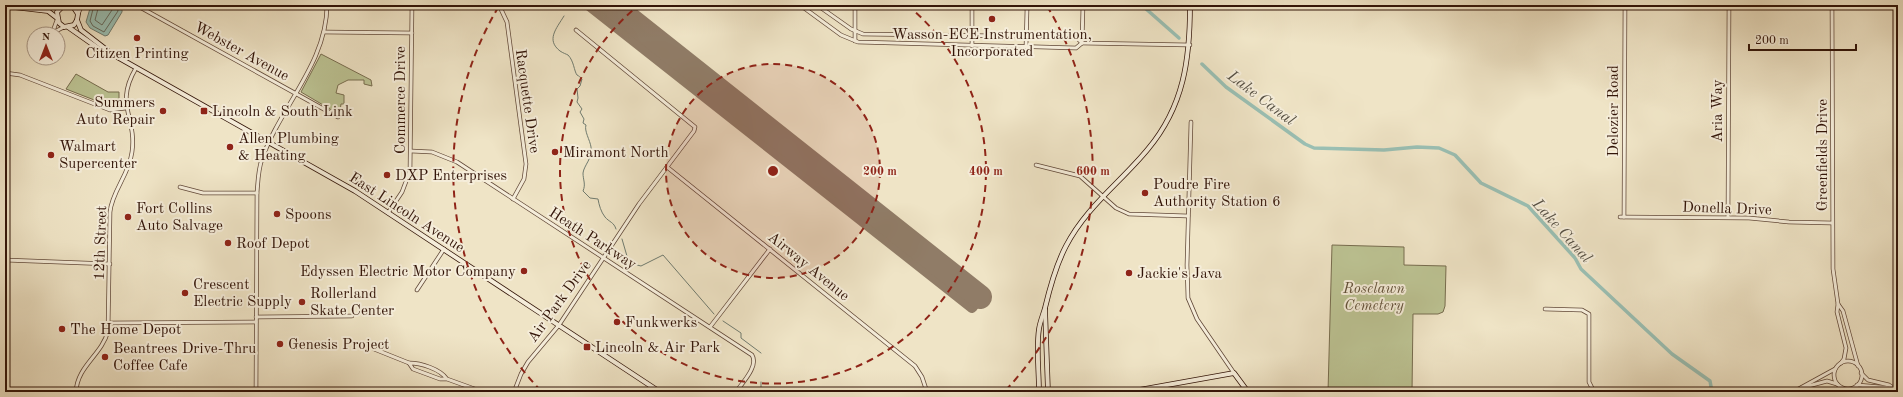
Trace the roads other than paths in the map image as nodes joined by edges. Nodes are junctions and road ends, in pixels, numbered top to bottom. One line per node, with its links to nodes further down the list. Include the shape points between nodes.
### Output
1 (31, 5): 19 (street)
2 (82, 5): 23 (street)
3 (136, 5): 43 (street, Webster Avenue)
4 (327, 5): 31 (street)
5 (412, 5): 32 (street, Commerce Drive)
6 (499, 5): 54 (street, Racquette Drive, via 507,22 526,164 524,179)
7 (800, 5): 35 (street, via 842,35)
8 (816, 5): 30 (street)
9 (856, 5): 30 (street)
10 (972, 5): 33 (street)
11 (1021, 5): 22 (street)
12 (1033, 5): 22 (street)
13 (1083, 5): 36 (street)
14 (1190, 5): 37 (street)
15 (1625, 5): 57 (street, Delozier Road)
16 (1729, 5): 58 (street, Aria Way)
17 (1773, 5): 21 (street)
18 (5, 6): 24 (street, via 45,11)
19 (62, 6): 20 (street); 24 (street, via 57,12)
20 (71, 6): 23 (street)
21 (1832, 6): 59 (street, Greenfields Drive)
22 (1027, 8): 34 (street)
23 (78, 14): 25 (street)
24 (57, 19): 26 (street); 27 (street)
25 (78, 20): 28 (street, via 74,25); 40 (street, East Lincoln Avenue, via 82,30)
26 (55, 26)
27 (65, 26)
28 (66, 27): 40 (street, East Lincoln Avenue, via 105,53)
29 (576, 30): 50 (street, Air Park Drive, via 695,127)
30 (855, 31): 33 (street, via 863,34); 35 (street)
31 (324, 32): 32 (street); 43 (street, via 314,60)
32 (412, 33): 48 (street, Commerce Drive)
33 (972, 36): 34 (street); 38 (street)
34 (1027, 37): 36 (street, via 1076,38); 39 (street)
35 (855, 41): 38 (street)
36 (1082, 43): 37 (street); 39 (street, via 1076,48)
37 (1190, 45): 53 (street, via 1180,93 1164,127 1148,150)
38 (972, 46): 39 (street)
39 (1026, 47)
40 (112, 54): 41 (street, East Lincoln Avenue)
41 (136, 68): 44 (street, 12th Street, via 126,91); 47 (street, East Lincoln Avenue)
42 (5, 73): 44 (street, via 20,75 110,110)
43 (296, 94): 45 (street, Webster Avenue); 47 (street)
44 (126, 108): 64 (street, 12th Street, via 131,128 132,150 126,176 111,206)
45 (338, 117)
46 (1191, 122): 56 (street)
47 (269, 143): 52 (street, via 260,169); 55 (street, East Lincoln Avenue, via 355,191)
48 (411, 151): 54 (street, Heath Parkway, via 432,152 448,157); 55 (street, Commerce Drive, via 408,180)
49 (1036, 165): 53 (street, via 1080,176)
50 (667, 167): 61 (street, Airway Avenue); 62 (street, Air Park Drive)
51 (180, 187): 52 (street, via 203,194)
52 (257, 193): 70 (street)
53 (1104, 195): 56 (street, via 1116,208 1130,214); 67 (street, via 1081,222 1066,246 1049,289)
54 (513, 199): 62 (street, Heath Parkway)
55 (388, 213): 60 (street, East Lincoln Avenue)
56 (1188, 216): 80 (street, via 1189,302 1201,326)
57 (1622, 217): 58 (street, Donella Drive)
58 (1728, 217): 59 (street, Donella Drive)
59 (1832, 223): 66 (street, Greenfields Drive, via 1833,269)
60 (444, 249): 65 (street); 73 (street, East Lincoln Avenue)
61 (770, 249): 74 (street); 94 (street, Airway Avenue, via 915,366 922,376)
62 (604, 258): 73 (street, Air Park Drive); 74 (street, Heath Parkway)
63 (5, 260): 64 (street)
64 (110, 264): 72 (street, 12th Street)
65 (417, 290)
66 (1838, 304): 77 (street, via 1837,312 1846,348); 78 (street, via 1843,310)
67 (1045, 307): 95 (street, via 1039,328); 96 (street)
68 (1545, 309): 99 (street, via 1582,310 1589,314 1589,382)
69 (352, 316): 70 (street)
70 (256, 317): 71 (street)
71 (256, 322): 72 (street); 89 (street)
72 (108, 323): 88 (street, 12th Street, via 104,342 82,370)
73 (559, 325): 91 (street, Air Park Drive, via 528,362); 92 (street, East Lincoln Avenue)
74 (710, 327): 93 (street, Heath Parkway, via 752,355 753,366)
75 (374, 349): 76 (street)
76 (409, 363): 82 (street, via 443,373); 82 (street, via 413,369 440,379)
77 (1841, 363): 78 (street, via 1852,362); 79 (street)
78 (1858, 366): 81 (street)
79 (1835, 369): 83 (street, via 1834,376); 85 (street)
80 (1234, 373): 97 (street); 98 (street)
81 (1861, 373): 84 (street); 86 (street, via 1868,380)
82 (447, 378): 90 (street)
83 (1839, 385): 84 (street, via 1845,389); 85 (street, via 1827,381); 101 (street)
84 (1856, 386): 86 (street); 102 (street)
85 (1801, 388): 100 (street)
86 (1892, 388): 87 (street)
87 (1898, 391)
88 (76, 392)
89 (256, 392)
90 (484, 392)
91 (514, 392)
92 (660, 392)
93 (736, 392)
94 (927, 392)
95 (1039, 392)
96 (1048, 392)
97 (1128, 392)
98 (1248, 392)
99 (1594, 392)
100 (1793, 392)
101 (1841, 392)
102 (1852, 392)

